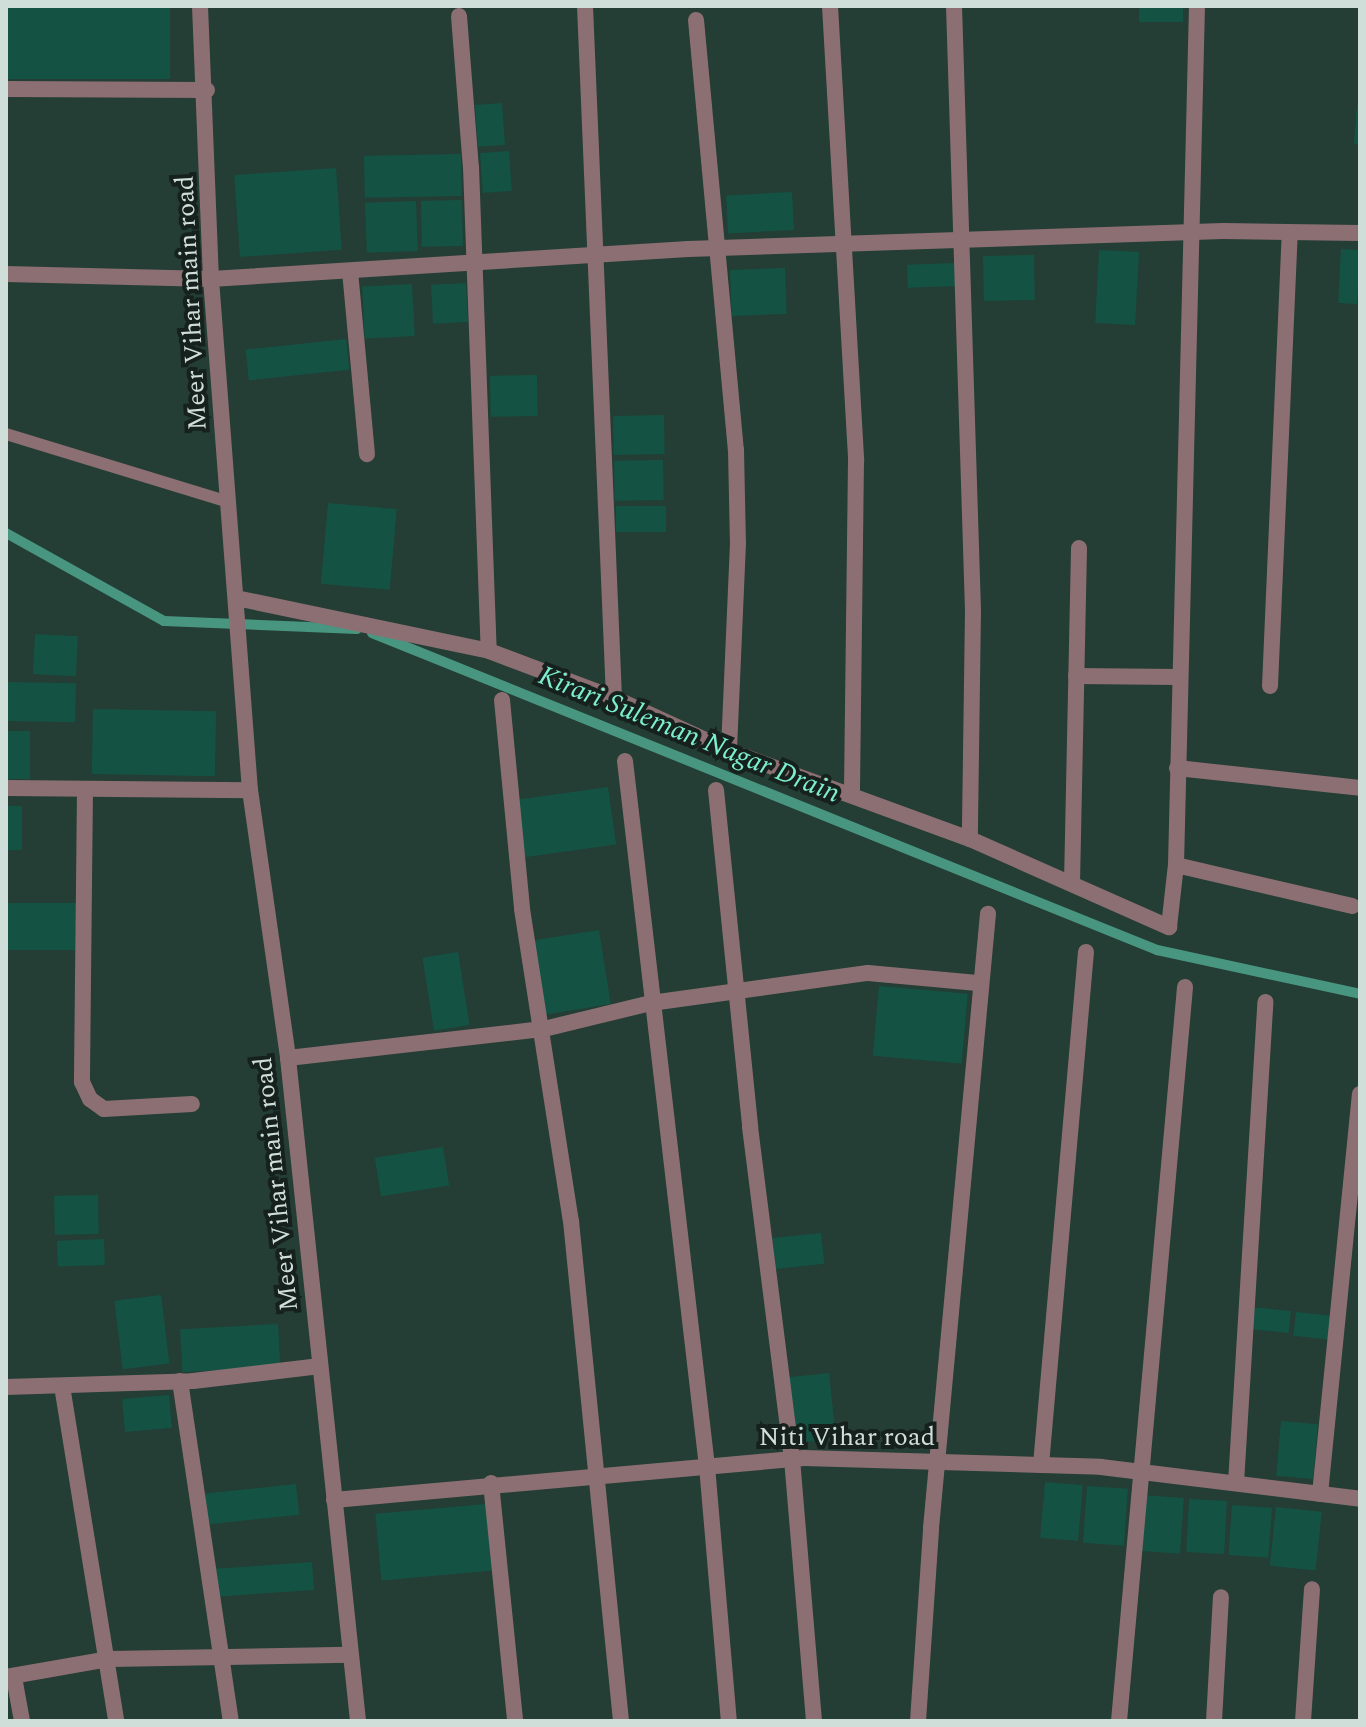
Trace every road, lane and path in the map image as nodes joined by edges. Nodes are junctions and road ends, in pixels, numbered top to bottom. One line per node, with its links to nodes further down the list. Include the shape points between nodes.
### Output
1 (200, 6): 9 (street, Meer Vihar main road)
2 (585, 6): 16 (street)
3 (830, 6): 14 (street)
4 (954, 6): 13 (street)
5 (1197, 6): 10 (street)
6 (459, 16): 17 (street)
7 (696, 20): 15 (street)
8 (6, 89): 9 (street)
9 (207, 90): 20 (street, Meer Vihar main road)
10 (1193, 232): 11 (street); 13 (street); 28 (street)
11 (1290, 232): 12 (street); 29 (street)
12 (1360, 233)
13 (962, 240): 14 (street); 41 (street, via 973,610)
14 (843, 244): 15 (street); 40 (street, via 856,461)
15 (715, 248): 16 (street); 32 (street, via 737,497)
16 (598, 255): 17 (street); 30 (street)
17 (473, 263): 18 (street); 26 (street)
18 (350, 271): 20 (street); 22 (street)
19 (6, 274): 20 (street)
20 (211, 279): 23 (street, Meer Vihar main road)
21 (6, 434): 23 (lane)
22 (367, 454)
23 (228, 502): 25 (street, Meer Vihar main road)
24 (1079, 548): 27 (street)
25 (236, 603): 26 (street); 38 (street, Meer Vihar main road)
26 (489, 651): 30 (street)
27 (1076, 676): 28 (street); 43 (street)
28 (1178, 677): 34 (street)
29 (1270, 686)
30 (614, 698): 32 (street)
31 (502, 700): 52 (street, via 522,909)
32 (729, 751): 40 (street)
33 (625, 761): 51 (street)
34 (1177, 768): 36 (street); 42 (street)
35 (6, 788): 37 (street)
36 (1360, 788)
37 (85, 789): 38 (street); 55 (street, via 82,1082 90,1099 104,1109)
38 (250, 790): 53 (street, Meer Vihar main road)
39 (716, 790): 49 (street)
40 (852, 794): 41 (street)
41 (970, 839): 43 (street)
42 (1176, 865): 43 (street, via 1169,927); 44 (street)
43 (1072, 883)
44 (1352, 906)
45 (988, 914): 47 (street)
46 (1086, 952): 62 (street)
47 (978, 983): 49 (street, via 868,973); 61 (street)
48 (1185, 987): 64 (street)
49 (735, 991): 51 (street); 60 (street)
50 (1265, 1002): 67 (street)
51 (651, 1003): 52 (street); 63 (street)
52 (544, 1029): 53 (street); 65 (street, via 571,1221)
53 (288, 1058): 56 (street, Meer Vihar main road)
54 (1360, 1094): 68 (street)
55 (192, 1104)
56 (320, 1366): 57 (street); 70 (street, Meer Vihar main road)
57 (180, 1381): 58 (street); 75 (street)
58 (62, 1386): 59 (street); 74 (street)
59 (6, 1387)
60 (792, 1459): 61 (street, Niti Vihar road); 63 (street, Niti Vihar road); 84 (street)
61 (937, 1462): 62 (street, Niti Vihar road); 85 (street)
62 (1041, 1465): 64 (street, Niti Vihar road)
63 (707, 1466): 65 (street, Niti Vihar road); 83 (street)
64 (1144, 1472): 67 (street, Niti Vihar road); 86 (street)
65 (592, 1475): 66 (street, Niti Vihar road); 82 (street)
66 (491, 1483): 70 (street, Niti Vihar road); 81 (street)
67 (1236, 1483): 68 (street, Niti Vihar road)
68 (1320, 1494): 69 (street, Niti Vihar road)
69 (1360, 1499)
70 (334, 1500): 73 (street, Meer Vihar main road)
71 (1312, 1589): 88 (street)
72 (1221, 1597): 87 (street)
73 (350, 1655): 75 (street); 80 (street, Meer Vihar main road)
74 (109, 1659): 75 (street); 76 (street); 78 (street)
75 (221, 1659): 79 (street)
76 (10, 1677): 77 (street)
77 (22, 1721)
78 (116, 1721)
79 (231, 1721)
80 (358, 1721)
81 (515, 1721)
82 (621, 1721)
83 (729, 1721)
84 (814, 1721)
85 (918, 1721)
86 (1119, 1721)
87 (1214, 1721)
88 (1303, 1721)

